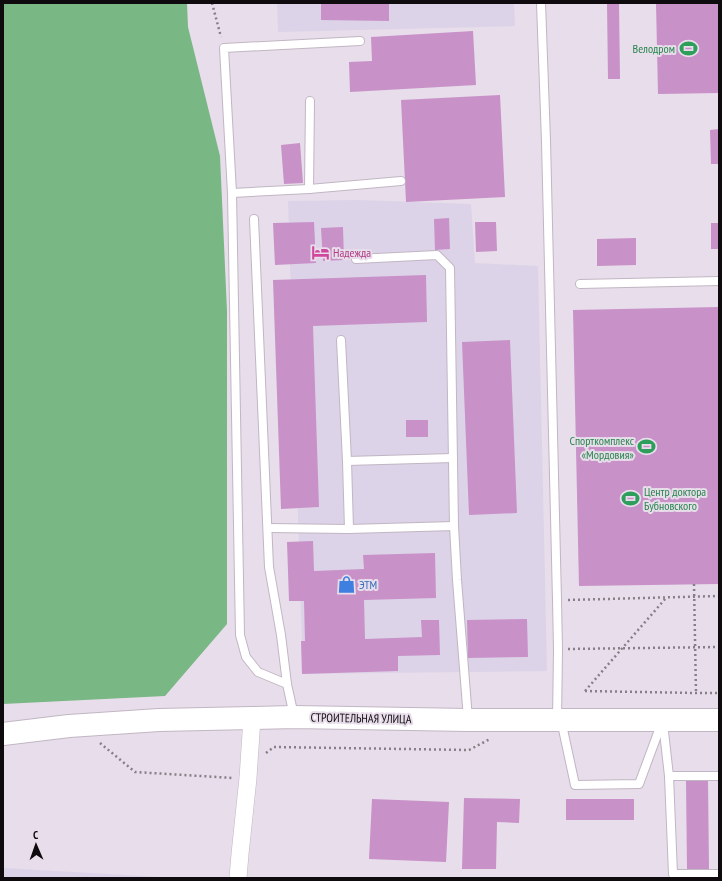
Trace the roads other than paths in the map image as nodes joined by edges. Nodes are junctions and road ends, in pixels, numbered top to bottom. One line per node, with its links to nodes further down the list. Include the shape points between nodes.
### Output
1 (541, 3): 21 (lane)
2 (360, 41): 6 (lane, via 224,48)
3 (310, 100): 5 (lane)
4 (401, 181): 5 (lane)
5 (309, 189): 6 (lane)
6 (232, 193): 17 (lane, via 240,634 246,657 258,672)
7 (254, 219): 15 (lane)
8 (356, 259): 12 (lane, via 437,255 450,268)
9 (719, 281): 10 (lane)
10 (580, 284)
11 (341, 340): 13 (lane)
12 (453, 458): 13 (lane); 14 (lane)
13 (347, 461): 16 (lane)
14 (454, 526): 16 (lane); 20 (lane)
15 (268, 528): 16 (lane); 17 (lane, via 269,568 281,635)
16 (349, 529)
17 (286, 684): 18 (lane)
18 (294, 717): 19 (street, СТРОИТЕЛЬНАЯ УЛИЦА); 20 (street, СТРОИТЕЛЬНАЯ УЛИЦА)
19 (252, 718): 24 (street, СТРОИТЕЛЬНАЯ УЛИЦА, via 159,720 69,726); 28 (street)
20 (468, 720): 21 (street, СТРОИТЕЛЬНАЯ УЛИЦА)
21 (559, 720): 22 (street, СТРОИТЕЛЬНАЯ УЛИЦА); 22 (lane, via 575,785 639,784)
22 (662, 720): 23 (street, СТРОИТЕЛЬНАЯ УЛИЦА); 25 (lane)
23 (719, 720)
24 (3, 734)
25 (670, 776): 26 (lane); 27 (lane, via 673,874)
26 (719, 776)
27 (719, 874)
28 (238, 878)

